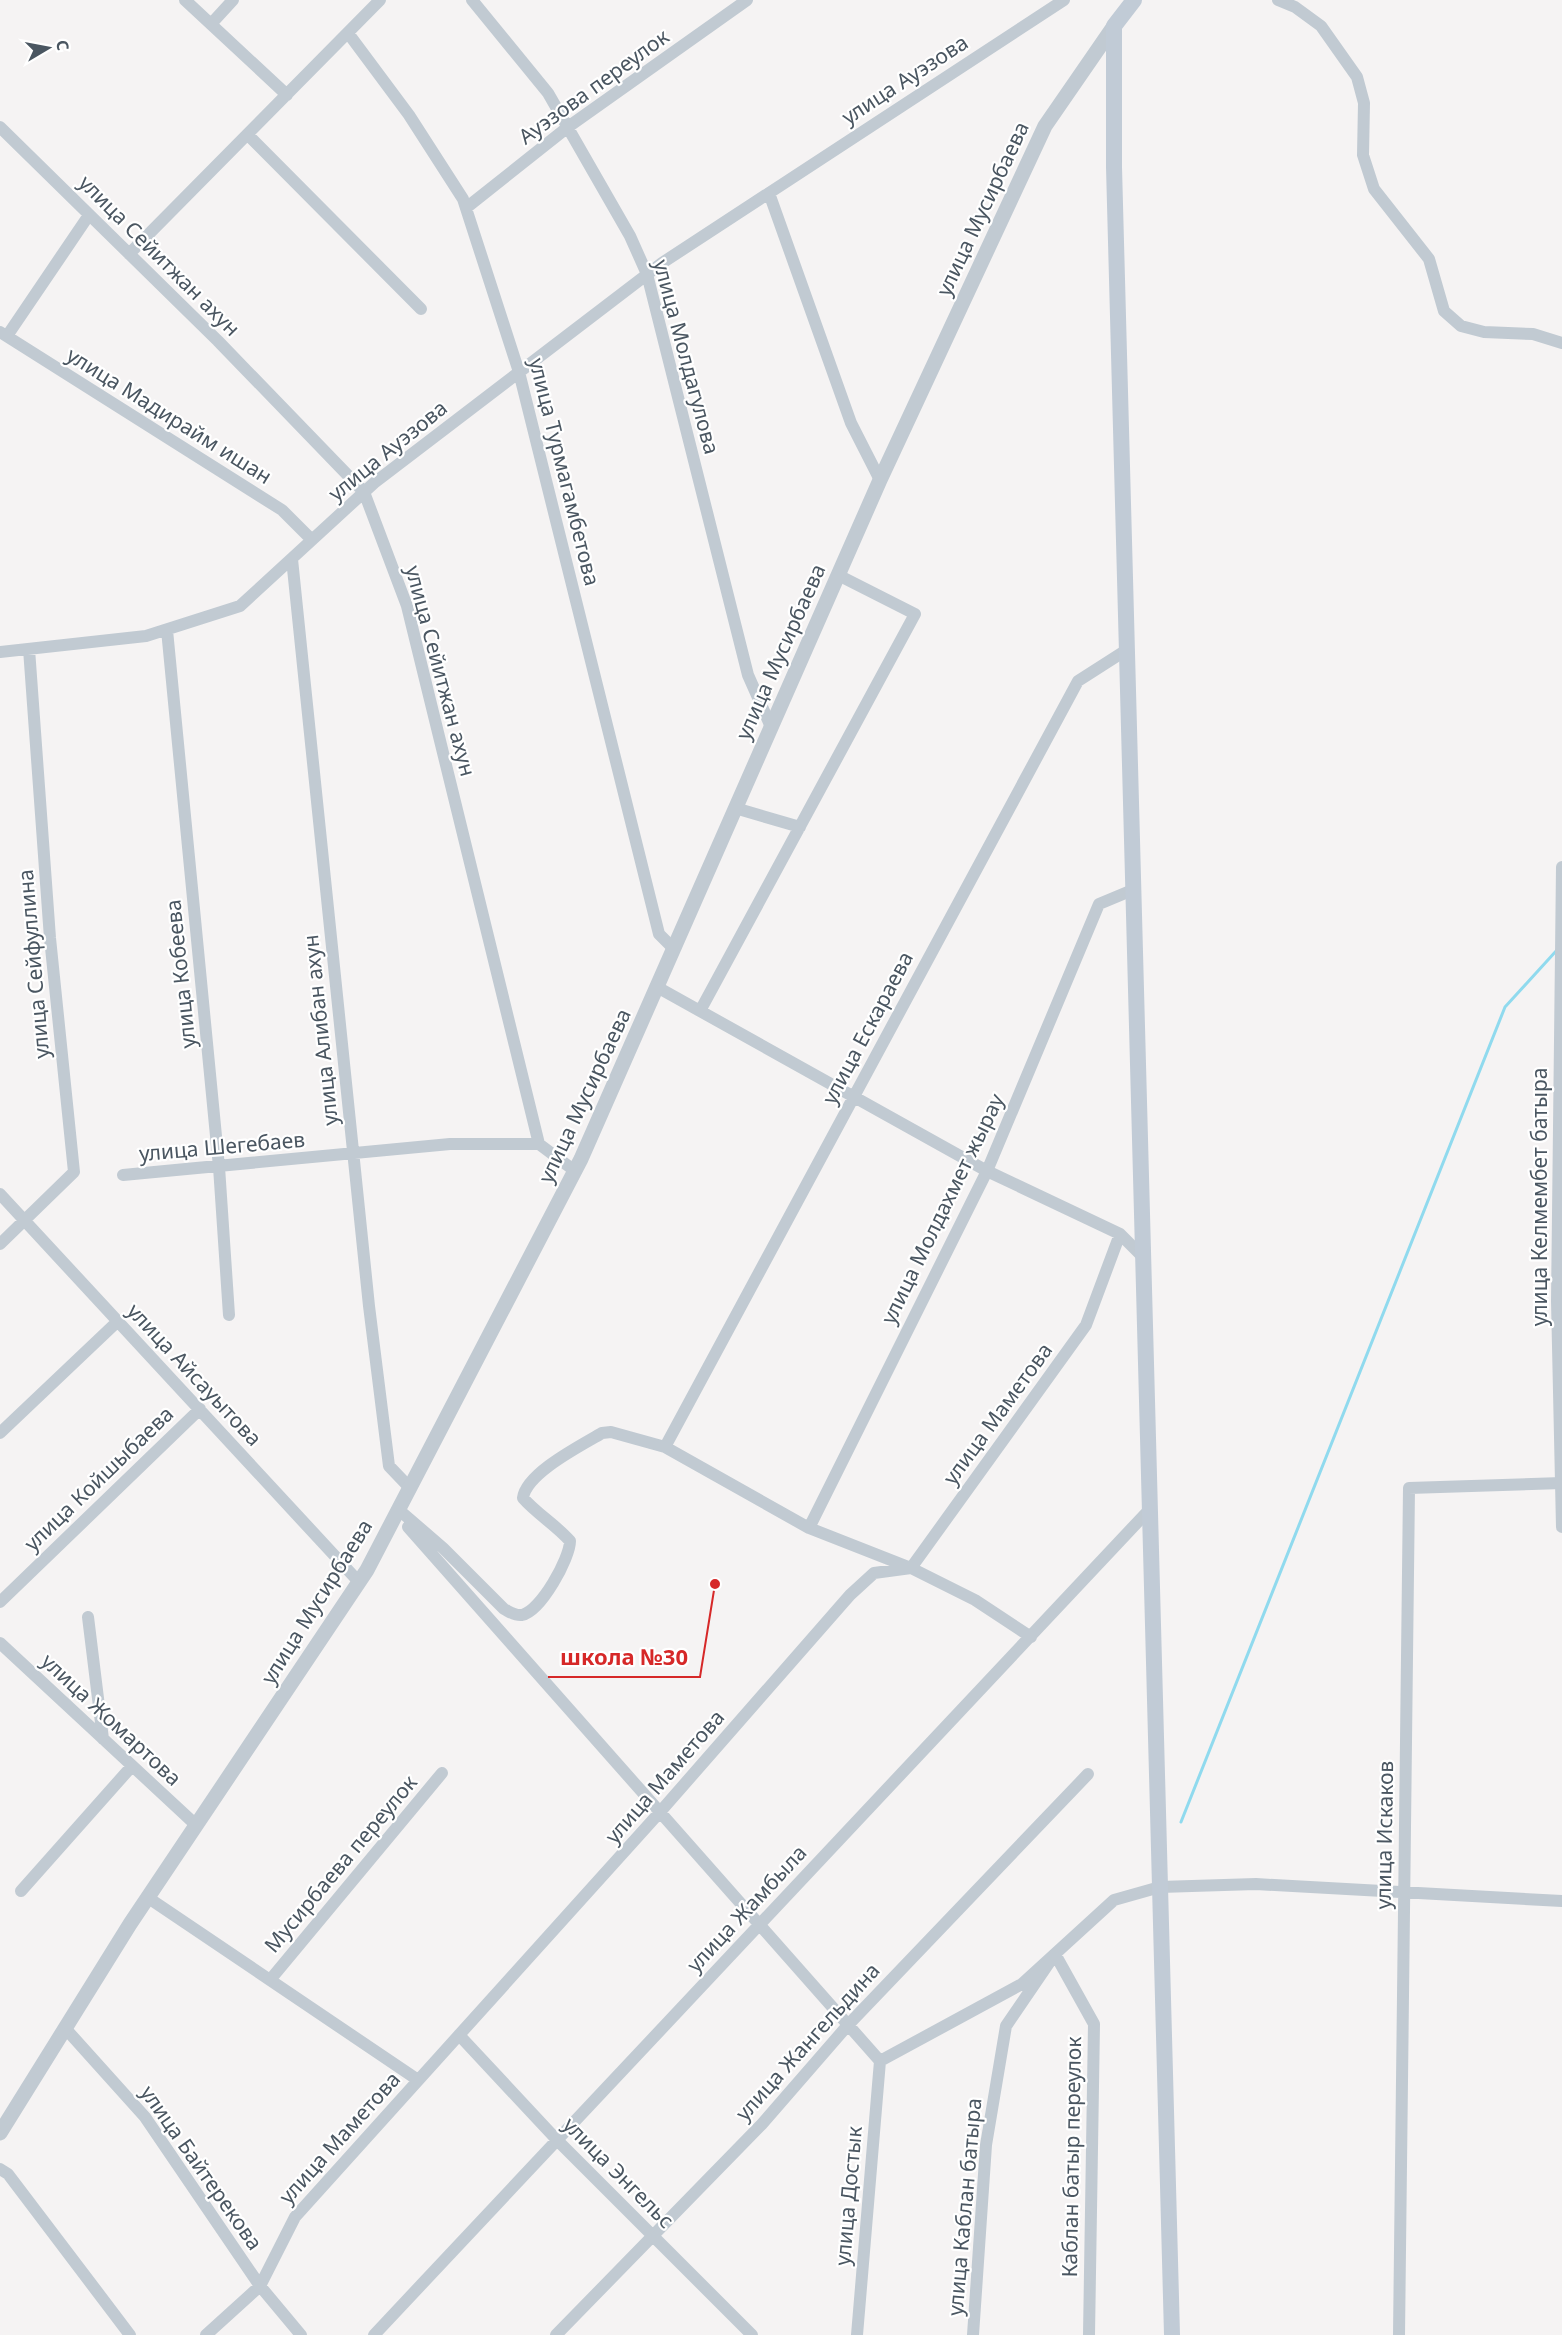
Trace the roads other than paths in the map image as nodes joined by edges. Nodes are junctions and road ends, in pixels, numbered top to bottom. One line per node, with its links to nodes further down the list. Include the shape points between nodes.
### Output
1 (185, 0): 9 (street)
2 (233, 0): 9 (street)
3 (380, 0): 11 (street)
4 (472, 0): 14 (street, улица Молдагулова, via 548,93)
5 (747, 0): 14 (street, Ауэзова переулок)
6 (1064, 0): 16 (street, улица Ауэзова)
7 (1134, 0): 10 (main road)
8 (1278, 0): 23 (street, via 1321,26 1357,77 1364,103 1363,155 1374,189 1429,259 1444,311 1461,326 1484,332 1533,334)
9 (211, 24): 12 (street)
10 (1114, 26): 25 (street, улица Мусирбаева, via 1045,126); 32 (main road, via 1114,167)
11 (348, 33): 12 (street); 17 (street, улица Турмагамбетова, via 409,115)
12 (287, 95): 15 (street)
13 (0, 127): 18 (street, улица Сейитжан ахун)
14 (568, 127): 17 (street, Ауэзова переулок); 20 (street, улица Молдагулова, via 630,236)
15 (248, 135): 19 (street); 21 (street)
16 (769, 193): 20 (street, улица Ауэзова); 25 (street, via 851,423)
17 (466, 208): 24 (street, улица Турмагамбетова)
18 (89, 215): 19 (street, улица Сейитжан ахун); 22 (street)
19 (129, 254): 26 (street, улица Сейитжан ахун)
20 (647, 274): 24 (street, улица Ауэзова); 34 (street, улица Молдагулова, via 748,675)
21 (421, 309)
22 (3, 334): 27 (street, улица Мадирайм ишан, via 282,510)
23 (1562, 343)
24 (519, 372): 26 (street, улица Ауэзова); 39 (street, улица Турмагамбетова, via 659,934)
25 (880, 480): 29 (street, улица Мусирбаева)
26 (364, 492): 27 (street, улица Ауэзова); 43 (street, улица Сейитжан ахун, via 406,606)
27 (312, 540): 28 (street, улица Ауэзова)
28 (292, 559): 30 (street, улица Ауэзова, via 240,606); 44 (street, улица Алибан ахун)
29 (838, 575): 34 (street, улица Мусирбаева); 36 (street, via 915,614)
30 (167, 630): 31 (street, улица Ауэзова, via 146,636); 45 (street, улица Кобеева)
31 (29, 649): 33 (street, улица Ауэзова); 50 (street, улица Сейфуллина, via 50,938 74,1172)
32 (1128, 649): 38 (main road); 42 (street, улица Ескараева, via 1078,681)
33 (0, 652)
34 (771, 727): 35 (street, улица Мусирбаева)
35 (735, 808): 36 (street); 39 (street, улица Мусирбаева)
36 (800, 827): 41 (street)
37 (1562, 867): 59 (street, улица Келмембет батыра, via 1557,1289)
38 (1135, 889): 47 (street, улица Молдахмет жырау, via 1099,904); 53 (main road)
39 (674, 949): 40 (street, улица Мусирбаева)
40 (657, 987): 41 (street); 46 (street, улица Мусирбаева)
41 (700, 1011): 42 (street)
42 (853, 1096): 47 (street); 58 (street, улица Ескараева)
43 (539, 1144): 44 (street, улица Шегебаев, via 450,1144); 46 (street)
44 (353, 1154): 45 (street, улица Шегебаев); 60 (street, улица Алибан ахун, via 389,1466)
45 (219, 1167): 48 (street, улица Шегебаев); 54 (street, улица Кобеева)
46 (575, 1171): 60 (street, улица Мусирбаева)
47 (987, 1171): 51 (street); 64 (street, улица Молдахмет жырау)
48 (123, 1175)
49 (0, 1194): 50 (street, улица Айсауытова)
50 (25, 1220): 52 (street, улица Сейфуллина); 55 (street, улица Айсауытова)
51 (1120, 1234): 53 (street); 65 (street, улица Маметова, via 1086,1325)
52 (0, 1244)
53 (1145, 1259): 61 (main road)
54 (229, 1315)
55 (118, 1321): 56 (street, улица Айсауытова); 57 (street)
56 (200, 1409): 66 (street, улица Айсауытова); 67 (street, улица Койшыбаева)
57 (0, 1433)
58 (665, 1447): 62 (street, via 602,1433 533,1479 523,1498 561,1530 570,1541 570,1552 542,1599 532,1611 521,1615 504,1609); 64 (street)
59 (1562, 1483): 63 (street, улица Келмембет батыра); 79 (street, улица Искаков, via 1409,1488)
60 (410, 1488): 62 (street, улица Мусирбаева)
61 (1149, 1510): 69 (street, улица Жамбыла); 77 (main road)
62 (398, 1512): 66 (street, улица Мусирбаева); 75 (street)
63 (1562, 1527)
64 (809, 1528): 65 (street)
65 (911, 1568): 69 (street, via 975,1600); 75 (street, улица Маметова, via 874,1573 850,1594)
66 (359, 1582): 76 (street, улица Мусирбаева)
67 (0, 1602)
68 (88, 1617): 71 (street)
69 (1031, 1637): 82 (street, улица Жамбыла)
70 (0, 1643): 71 (street, улица Жомартова)
71 (103, 1739): 72 (street, улица Жомартова)
72 (132, 1766): 76 (street, улица Жомартова); 78 (street)
73 (442, 1773): 84 (street, Мусирбаева переулок)
74 (1088, 1774): 85 (street, улица Жангельдина)
75 (660, 1812): 82 (street); 87 (street, улица Маметова)
76 (196, 1826): 80 (street, улица Мусирбаева)
77 (1160, 1887): 79 (street, via 1256,1884); 83 (street, via 1114,1900); 104 (main road)
78 (21, 1891)
79 (1404, 1892): 81 (street); 105 (street, улица Искаков)
80 (147, 1897): 84 (street, Мусирбаева переулок); 86 (street, улица Мусирбаева)
81 (1562, 1900)
82 (759, 1924): 85 (street); 91 (street, улица Жамбыла)
83 (1055, 1954): 88 (street, via 1022,1984); 102 (street, улица Каблан батыра, via 1006,2026 986,2145); 103 (street, Каблан батыр переулок, via 1094,2024)
84 (270, 1980): 89 (street, Мусирбаева переулок)
85 (848, 2025): 88 (street); 93 (street, улица Жангельдина, via 762,2124)
86 (65, 2028): 90 (street, улица Мусирбаева); 94 (street, улица Байтерекова, via 145,2117)
87 (459, 2035): 89 (street, улица Маметова); 91 (street, улица Энгельс)
88 (880, 2061): 101 (street, улица Достык)
89 (418, 2080): 94 (street, улица Маметова, via 295,2217)
90 (0, 2133)
91 (557, 2140): 93 (street, улица Энгельс); 98 (street, улица Жамбыла)
92 (0, 2169): 95 (street, via 8,2174)
93 (653, 2236): 99 (street, улица Жангельдина); 100 (street, улица Энгельс)
94 (260, 2286): 96 (street, улица Маметова); 97 (street, улица Байтерекова)
95 (130, 2335)
96 (206, 2335)
97 (301, 2335)
98 (374, 2335)
99 (556, 2335)
100 (752, 2335)
101 (857, 2335)
102 (973, 2335)
103 (1089, 2335)
104 (1172, 2335)
105 (1399, 2335)

